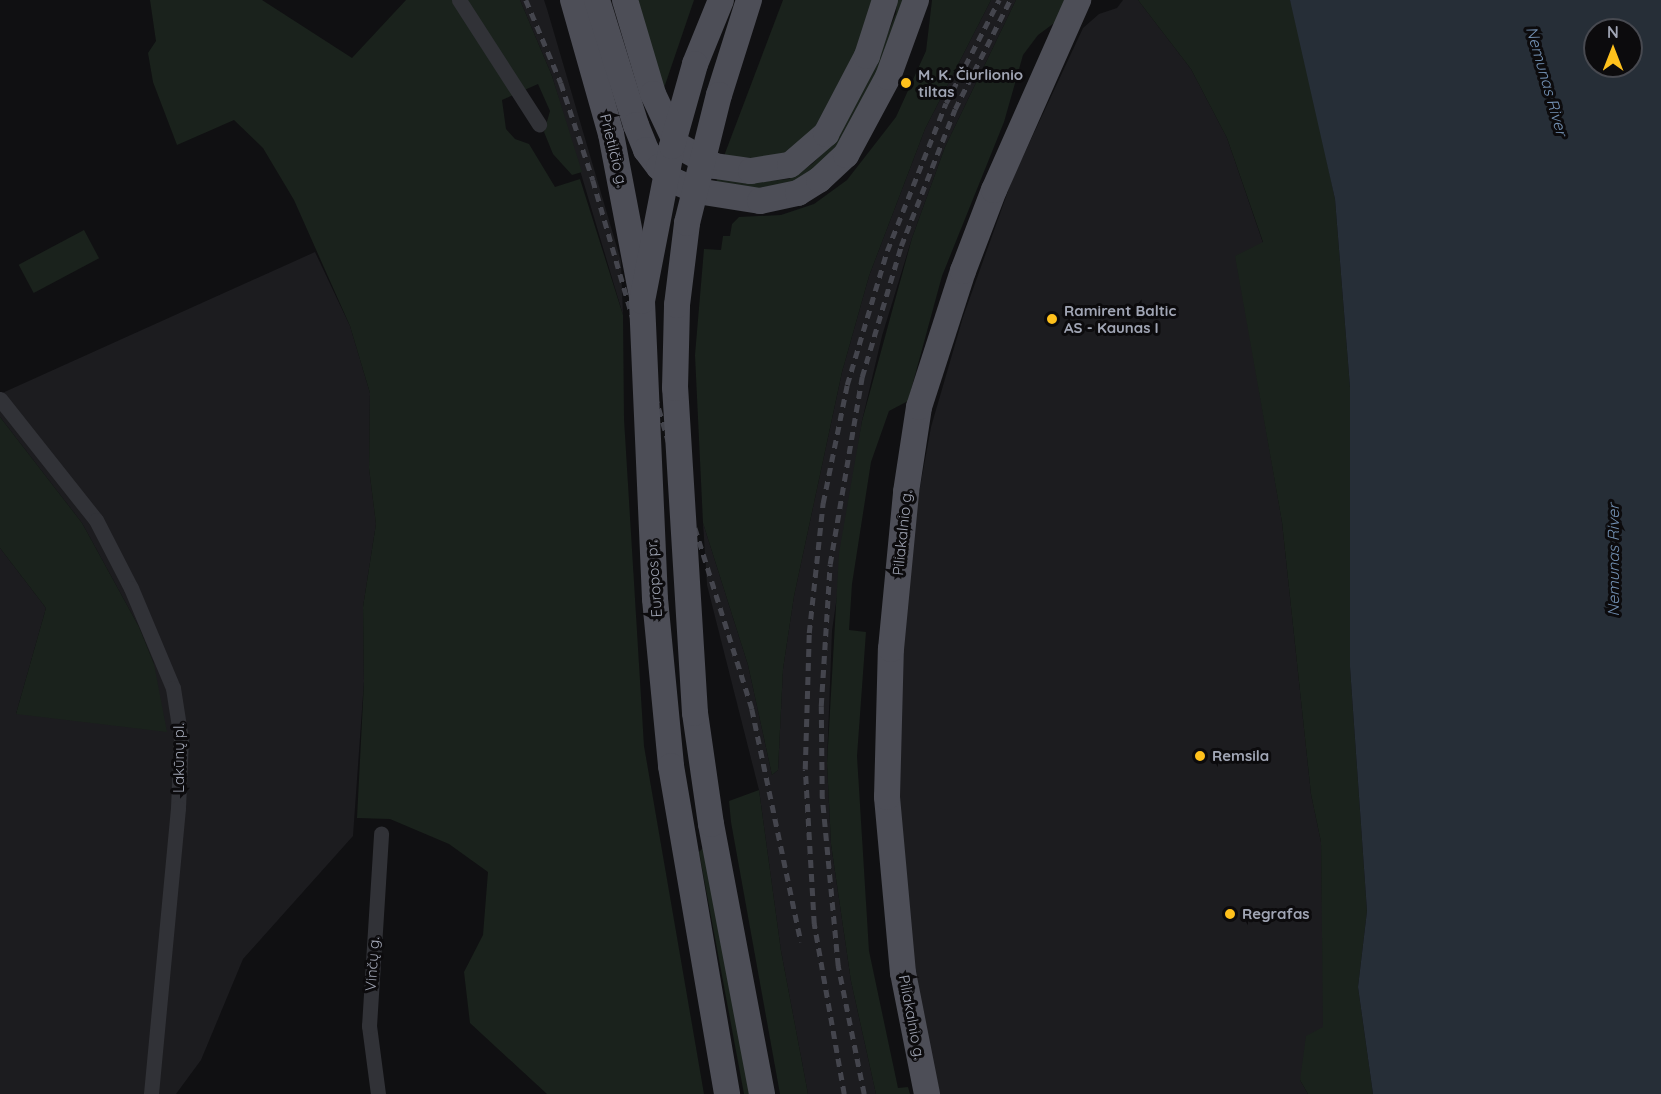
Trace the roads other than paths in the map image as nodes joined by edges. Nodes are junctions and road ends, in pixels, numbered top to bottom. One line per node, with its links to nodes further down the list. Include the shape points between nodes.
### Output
1 (459, 0): 9 (street)
2 (625, 0): 4 (main road, via 654,94 677,145 715,166 751,171 790,165 826,134 867,57)
3 (721, 0): 10 (main road, Europos pr., bridge, via 695,64 672,146)
4 (885, 0)
5 (916, 0): 7 (main road, via 888,77 846,155 798,193 760,201 697,191 674,181 659,167 646,150)
6 (1078, 0): 17 (main road, Piliakalnio g., via 994,190 963,271 919,407 906,492 891,649 887,797 899,941)
7 (581, 1): 10 (main road, Prietilčio g.)
8 (751, 6): 16 (main road, Europos pr., bridge, via 719,95 687,222 677,305 675,388 693,691 711,824)
9 (539, 124)
10 (642, 301): 15 (main road, Europos pr., bridge, via 656,598 671,766)
11 (0, 399): 13 (street, Lakūnų pl., via 102,530 173,688 181,739 178,808)
12 (381, 833): 14 (street, Vinčų g., via 369,1026)
13 (151, 1094)
14 (378, 1094)
15 (727, 1094)
16 (762, 1094)
17 (927, 1094)

